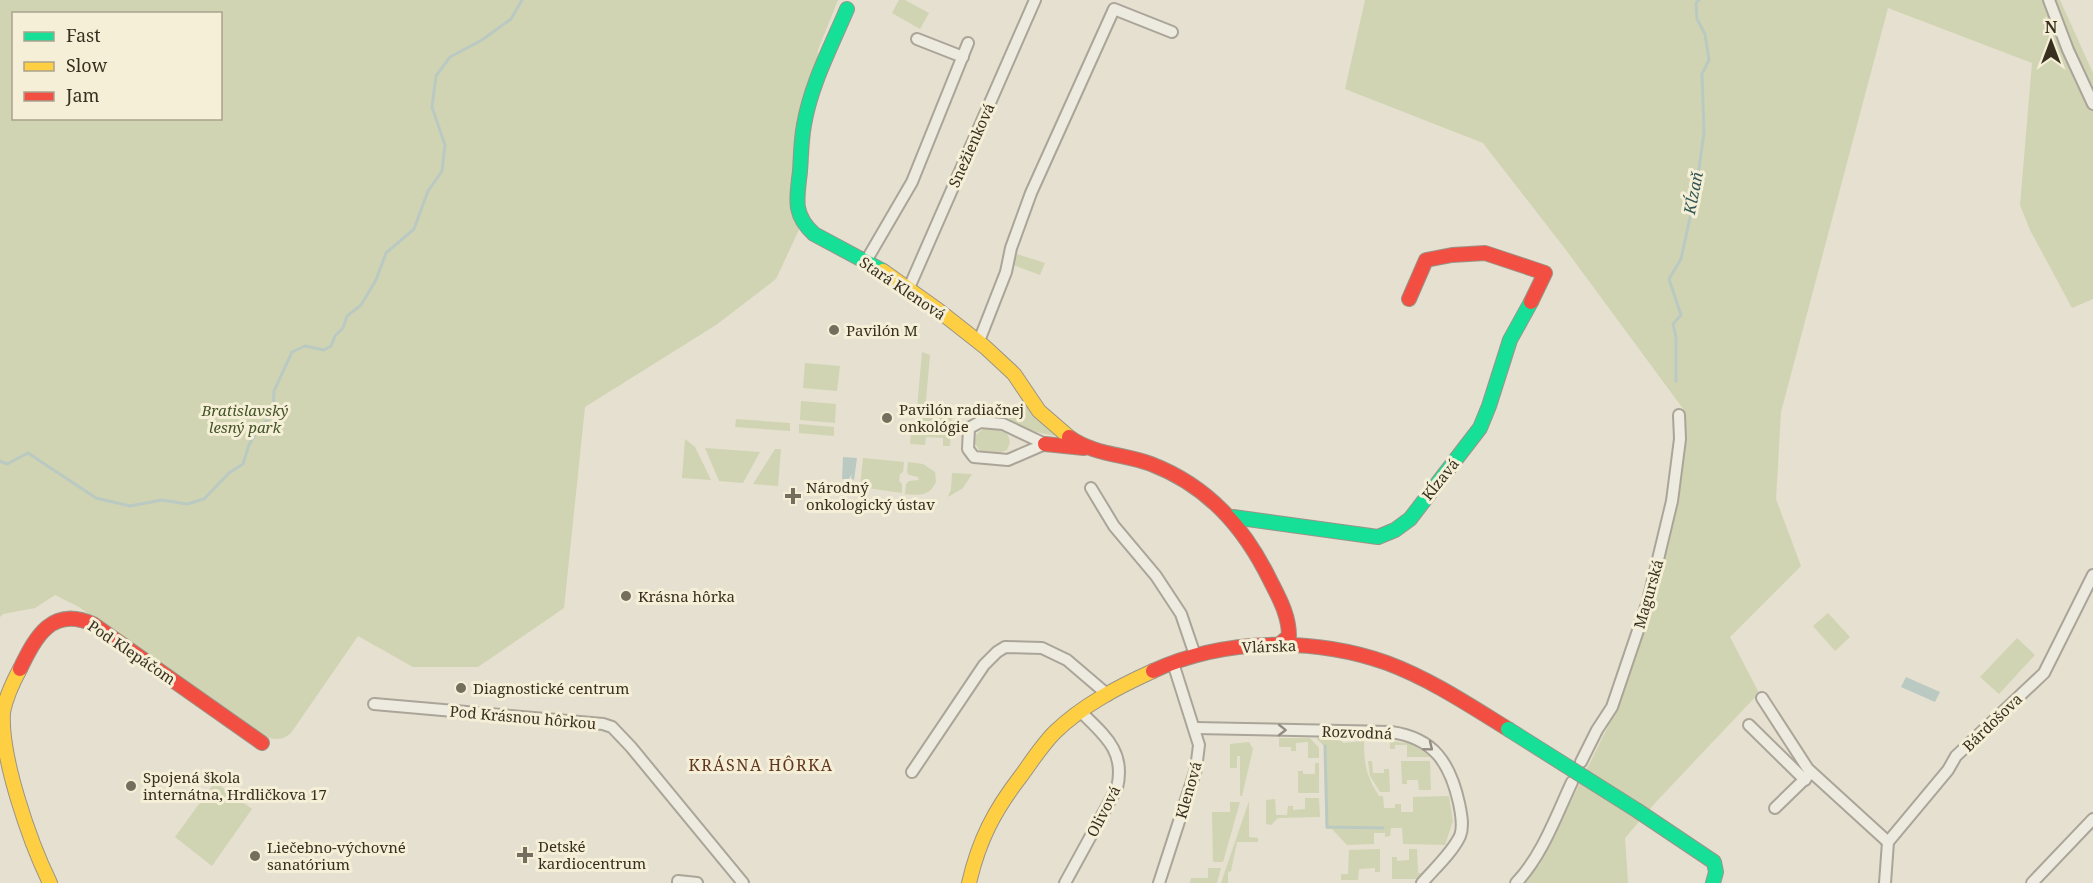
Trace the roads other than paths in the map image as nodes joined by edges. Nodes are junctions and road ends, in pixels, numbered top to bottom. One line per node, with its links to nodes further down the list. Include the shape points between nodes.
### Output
1 (1035, 0): 10 (street, Snežienková)
2 (2049, 0): 8 (street)
3 (847, 9): 9 (street, Stará Klenová, via 817,80 804,124 798,213 812,234)
4 (1172, 32): 12 (street, via 1114,9 1032,193)
5 (917, 39): 7 (street)
6 (968, 43): 7 (street)
7 (963, 57): 9 (street, via 912,182)
8 (2093, 104)
9 (866, 261): 10 (street, Stará Klenová)
10 (908, 290): 12 (street, Stará Klenová)
11 (1409, 299): 17 (street, Kĺzavá, via 1426,260 1452,255 1485,253 1545,273 1511,338 1487,416 1403,526 1378,537)
12 (979, 341): 15 (street, Stará Klenová, via 1016,375 1032,403 1072,440)
13 (1678, 416): 30 (street, Magurská, via 1680,439 1672,501 1648,601 1612,707)
14 (1045, 444): 14 (street, via 1003,424 980,422 969,428 968,449 974,457 1008,460); 15 (street)
15 (1090, 449): 17 (street, Stará Klenová, via 1159,467 1198,488)
16 (1091, 488): 21 (street, via 1114,526 1156,576 1181,614)
17 (1233, 517): 20 (street, Stará Klenová, via 1270,577 1288,620 1289,636)
18 (2093, 575): 19 (street, Bárdošova)
19 (2088, 595): 36 (street, Bárdošova, via 2044,673 1956,756)
20 (1281, 644): 21 (street, Vlárska); 46 (street, Vlárska, bridge, via 1344,651 1393,665 1445,690 1714,862)
21 (1195, 655): 22 (street, Vlárska)
22 (1173, 663): 23 (street, Vlárska); 28 (street, Klenová)
23 (1108, 695): 26 (street, Vlárska); 31 (street, via 1067,660 1050,652 1035,647 1005,647 984,665)
24 (1762, 698): 32 (street)
25 (374, 704): 40 (street, Pod Krásnou hôrkou, via 612,727)
26 (1081, 712): 41 (street, Vlárska, via 1049,739 996,808 979,842); 42 (street, Olivová, via 1113,747 1119,779)
27 (1749, 724): 32 (street)
28 (1195, 728): 43 (street, Klenová, via 1199,745 1196,769); 44 (street, Rozvodná, one-way to 44, via 1391,732 1425,742 1448,769 1462,824 1459,837)
29 (262, 743): 37 (street, Pod Klepáčom, via 93,624 73,618 51,622 20,670 2,722 4,754 20,819)
30 (1581, 762)
31 (912, 772)
32 (1808, 777): 34 (street); 36 (street)
33 (1572, 782): 45 (street, via 1542,846)
34 (1774, 808)
35 (2093, 819): 48 (street)
36 (1888, 842): 47 (street)
37 (50, 883)
38 (678, 883): 39 (street)
39 (697, 883)
40 (743, 883)
41 (969, 883)
42 (1065, 883)
43 (1159, 883)
44 (1422, 883)
45 (1516, 883)
46 (1713, 883)
47 (1885, 883)
48 (2032, 883)

